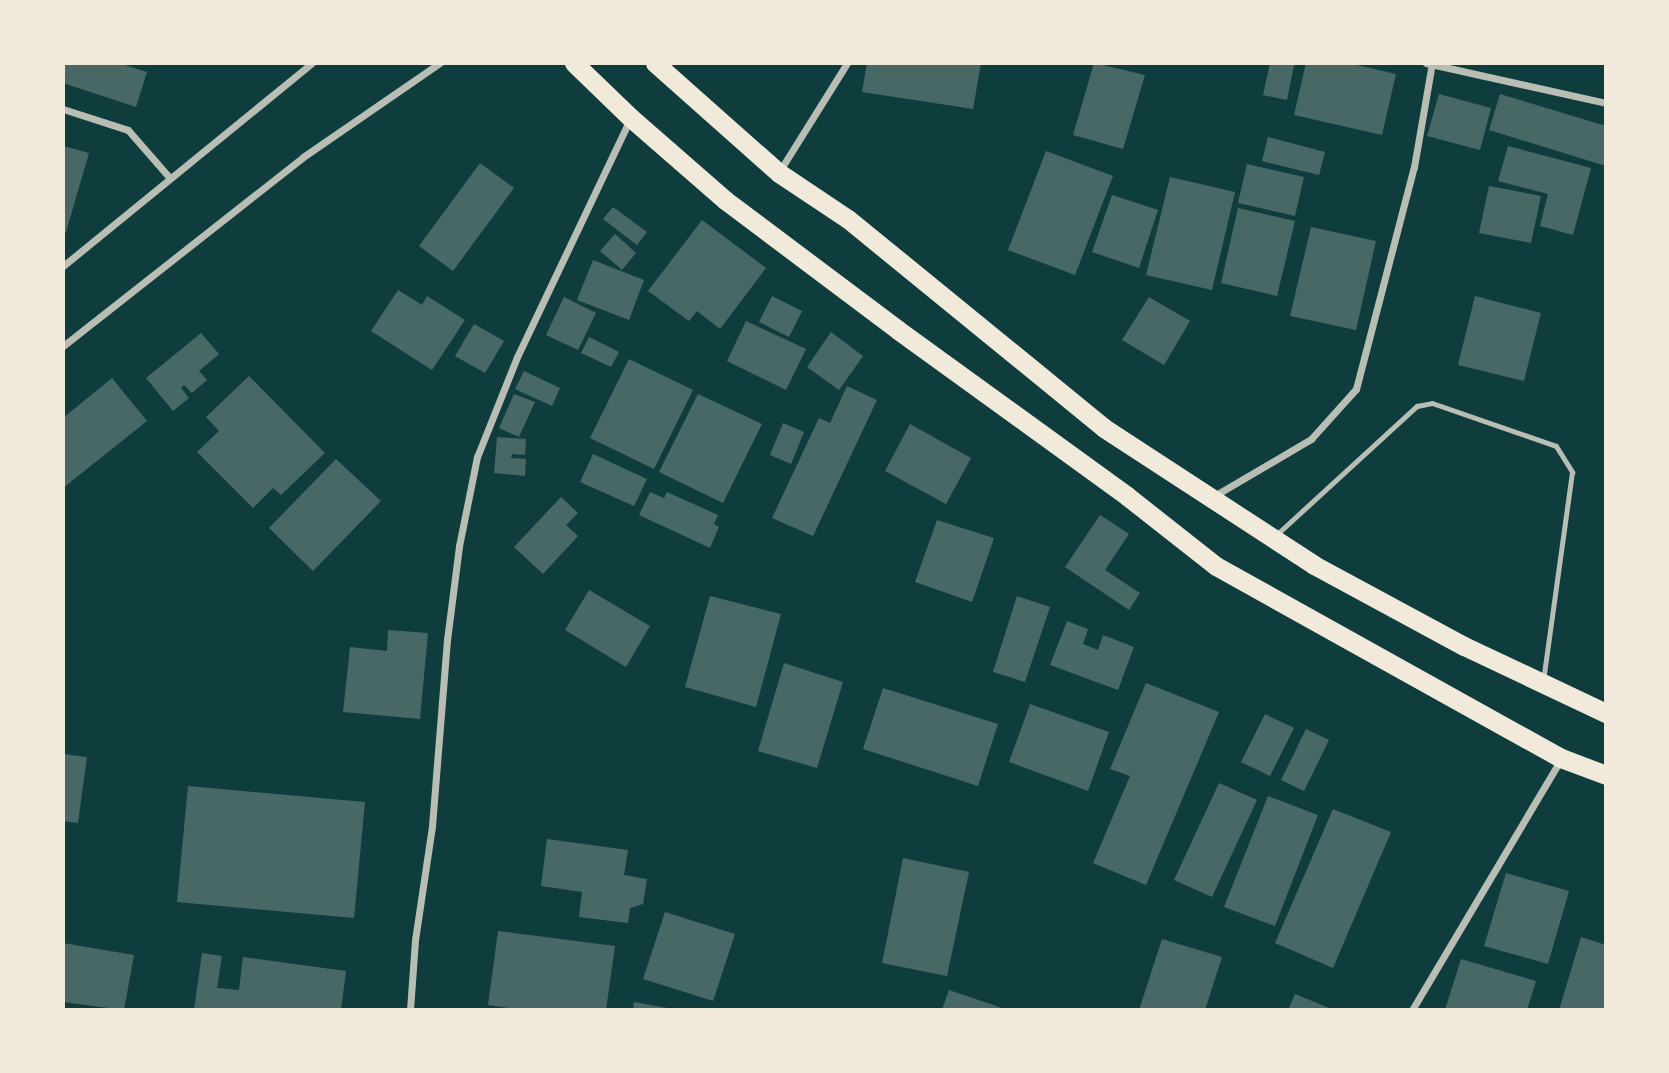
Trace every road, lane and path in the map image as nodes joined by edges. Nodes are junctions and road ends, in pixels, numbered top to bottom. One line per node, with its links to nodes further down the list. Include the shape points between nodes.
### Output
1 (312, 63): 11 (street)
2 (440, 63): 13 (street, via 303,158)
3 (574, 63): 9 (highway)
4 (655, 63): 10 (highway)
5 (847, 63): 10 (street)
6 (1430, 64): 7 (street); 14 (street, via 1414,167 1356,389 1311,439)
7 (1606, 103)
8 (63, 109): 11 (street, via 128,130)
9 (631, 118): 18 (highway, via 725,200 1216,566); 20 (street, via 517,357 477,457 447,640 432,826)
10 (779, 173): 14 (highway, via 848,219 1104,428)
11 (169, 177): 12 (street)
12 (63, 266)
13 (63, 346)
14 (1211, 498): 15 (highway)
15 (1272, 539): 16 (highway, via 1464,646); 16 (lane, via 1417,406 1432,403 1556,446 1572,472)
16 (1543, 683): 17 (highway)
17 (1606, 713)
18 (1561, 758): 19 (highway); 21 (street)
19 (1606, 775)
20 (410, 1010)
21 (1412, 1010)

